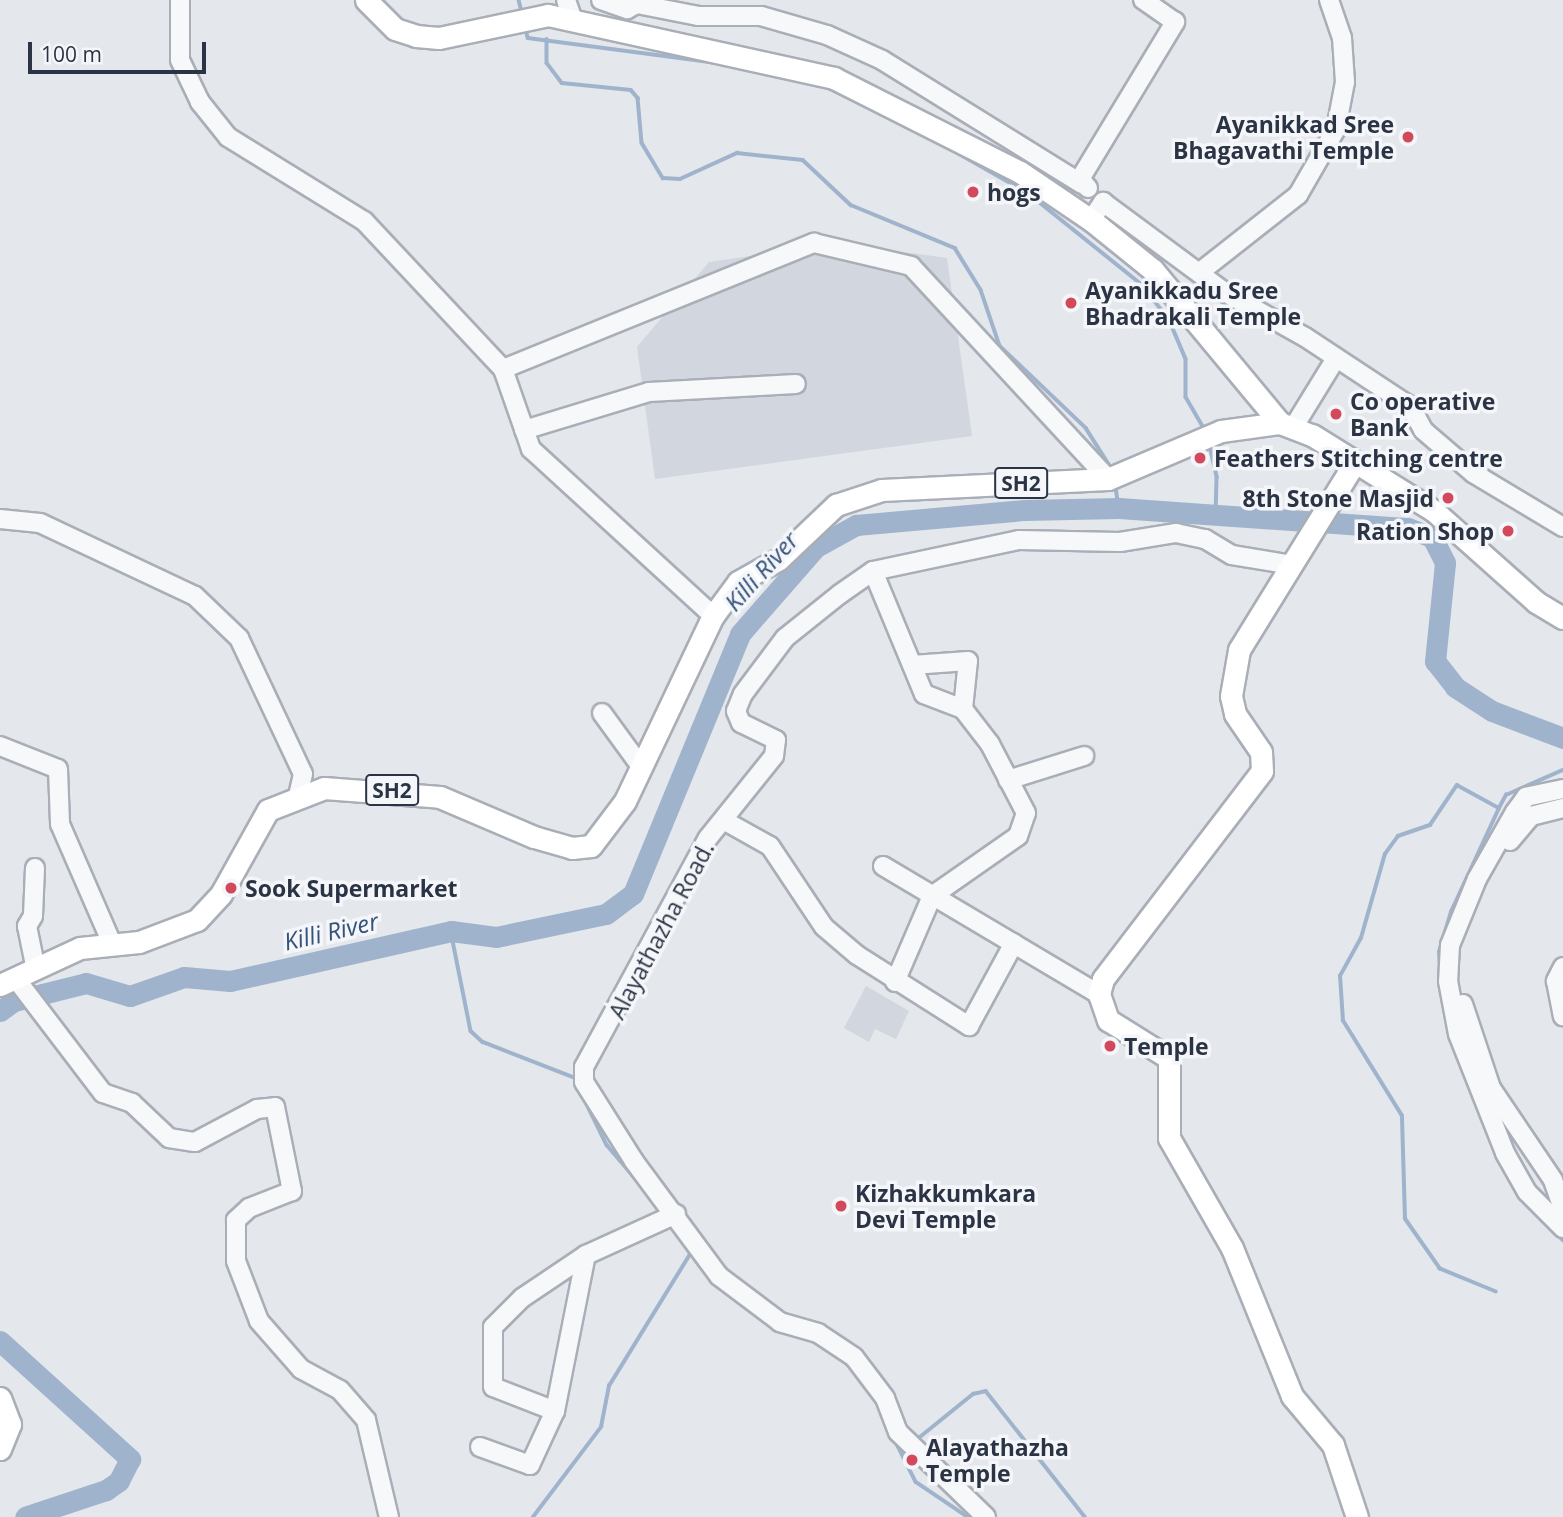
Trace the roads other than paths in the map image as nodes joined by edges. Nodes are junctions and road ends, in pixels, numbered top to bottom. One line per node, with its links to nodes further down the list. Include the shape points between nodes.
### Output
1 (180, 0): 14 (street, via 180,60 200,102 228,137 364,221)
2 (366, 0): 7 (main road, via 395,29 428,37)
3 (601, 0): 6 (street, via 627,9)
4 (1143, 0): 9 (street, via 1175,22)
5 (1329, 0): 12 (street, via 1342,38 1345,82 1336,129 1298,195)
6 (638, 2): 9 (street, via 698,16 761,16 827,35 882,60)
7 (552, 7): 8 (main road)
8 (569, 9): 11 (main road, via 648,40 796,65 834,78 1020,172)
9 (1082, 184): 10 (street)
10 (1103, 202): 11 (street); 12 (street)
11 (1091, 220): 16 (main road, via 1153,270)
12 (1200, 272): 13 (street, via 1226,293)
13 (1336, 358): 16 (street); 21 (street, via 1411,407 1423,430 1473,473)
14 (503, 369): 17 (street); 19 (street, via 814,243 911,266)
15 (796, 384): 17 (street, via 649,392)
16 (1286, 425): 18 (main road); 19 (main road, SH2, via 1221,431)
17 (524, 430): 24 (street, via 531,449)
18 (1355, 463): 22 (main road); 25 (main road, via 1434,511 1536,602)
19 (1108, 479): 24 (main road, SH2, via 883,490 836,505 779,559 738,582)
20 (0, 519): 34 (street, via 40,523 195,596 239,638 303,774)
21 (1563, 527)
22 (1293, 565): 23 (street, Alayathazha Road., via 1232,555 1205,539 1176,533 1120,542 1019,540); 46 (main road, via 1254,623 1230,681 1235,714 1261,752 1262,771 1103,979)
23 (873, 571): 26 (street); 36 (street, Alayathazha Road., via 785,638 743,694 736,711 741,723 774,739 776,748)
24 (713, 616): 31 (main road, SH2)
25 (1563, 618)
26 (912, 665): 27 (street, via 924,694); 27 (street, via 968,661)
27 (963, 709): 32 (street)
28 (602, 713): 31 (street)
29 (0, 746): 41 (street, via 58,769 60,824)
30 (1084, 756): 32 (street)
31 (642, 768): 34 (main road, SH2, via 608,830 582,849 534,836 440,797 356,788)
32 (1008, 780): 39 (street, via 1026,813 1018,836)
33 (1563, 789): 50 (street, via 1527,797 1515,812 1477,879 1450,945 1448,981 1458,1034 1505,1153 1527,1192)
34 (298, 795): 41 (main road, SH2, via 268,810 211,909 176,931)
35 (1563, 808): 48 (street, via 1531,816 1517,829 1462,939 1459,983 1491,1088 1553,1180)
36 (725, 821): 44 (street, via 770,846 824,928); 49 (street, Alayathazha Road., via 693,864 582,1073 634,1161)
37 (883, 866): 39 (street)
38 (35, 868): 43 (street, via 33,916 27,926)
39 (933, 896): 40 (street); 44 (street)
40 (1014, 943): 44 (street, via 969,1026); 46 (street)
41 (113, 946): 43 (main road, SH2, via 80,948)
42 (1563, 967): 47 (street, via 1556,981)
43 (36, 970): 45 (main road, SH2)
44 (895, 982)
45 (13, 984): 56 (street, via 44,1015 103,1093 132,1102 169,1138 195,1142 253,1110 275,1107 292,1191 250,1208 236,1220 236,1261 259,1321 301,1369 340,1390 366,1420)
46 (1099, 994): 58 (main road, via 1108,1020 1169,1058 1169,1139 1232,1248 1292,1396 1333,1445)
47 (1563, 1016)
48 (1563, 1209)
49 (676, 1213): 51 (street); 57 (street, Alayathazha Road., via 730,1286 780,1322 817,1333 854,1357 885,1398 910,1446)
50 (1563, 1228)
51 (586, 1255): 53 (street); 53 (street, via 522,1298 493,1327 493,1387)
52 (0, 1398): 55 (main road, via 10,1424)
53 (555, 1411): 54 (street, via 530,1465)
54 (480, 1447)
55 (0, 1450)
56 (389, 1517)
57 (986, 1517)
58 (1357, 1517)

